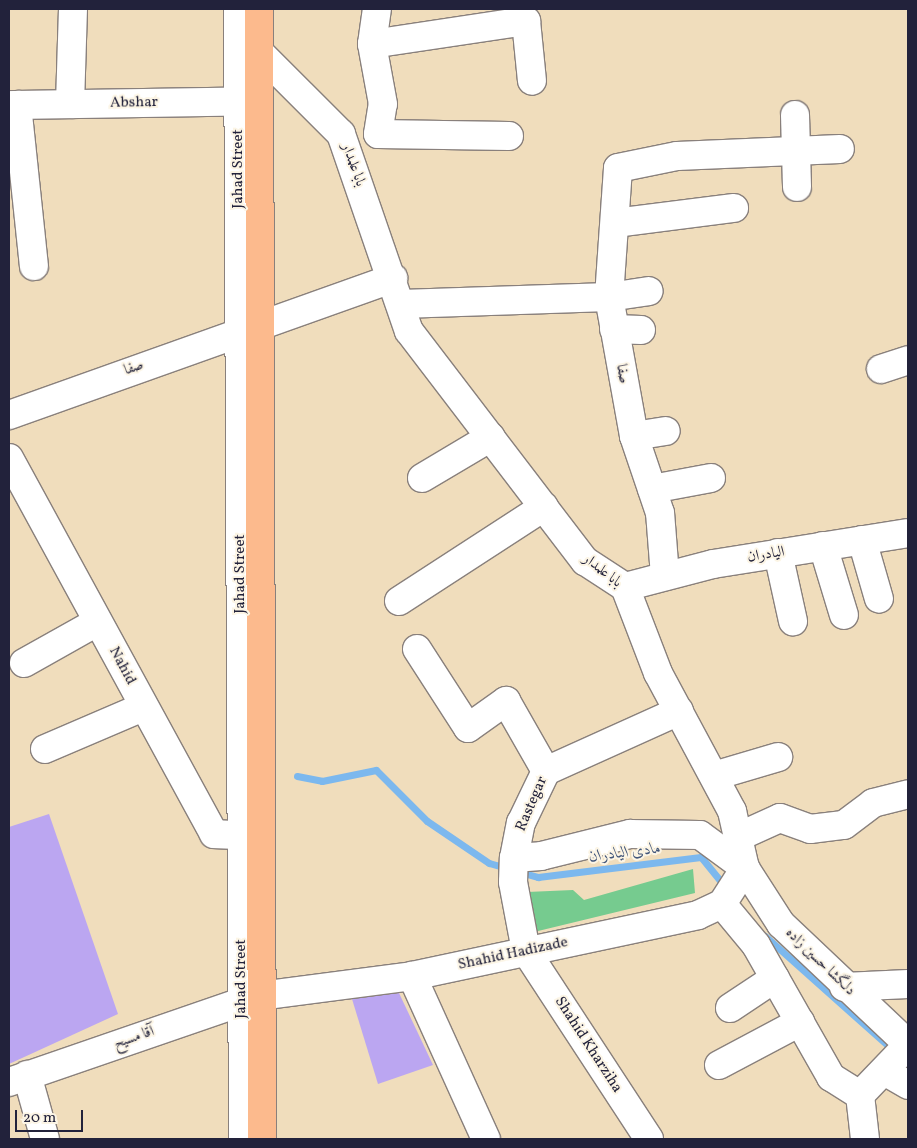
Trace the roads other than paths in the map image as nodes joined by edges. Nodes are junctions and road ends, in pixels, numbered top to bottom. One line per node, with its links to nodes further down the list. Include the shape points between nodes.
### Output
1 (73, 9): 10 (street)
2 (238, 9): 9 (street, Jahad Street)
3 (259, 9): 7 (main road, Jahad Street)
4 (377, 9): 6 (street)
5 (458, 19): 6 (street); 8 (street, via 526,21)
6 (372, 44): 11 (street)
7 (259, 52): 9 (main road, Jahad Street); 14 (street, بابا علمدار)
8 (532, 81)
9 (249, 101): 10 (street, Abshar); 26 (main road, Jahad Street)
10 (70, 104): 12 (street, Abshar)
11 (383, 104): 14 (street); 15 (street, via 378,134)
12 (13, 105): 21 (street)
13 (796, 115): 17 (street)
14 (341, 134): 22 (street, بابا علمدار)
15 (510, 136)
16 (840, 149): 17 (street)
17 (795, 151): 18 (street); 20 (street, صفا, via 677,156 618,168)
18 (797, 187)
19 (734, 208): 20 (street)
20 (615, 223): 24 (street, صفا)
21 (34, 266)
22 (393, 278): 25 (street, بابا علمدار); 26 (street)
23 (649, 292): 24 (street)
24 (609, 297): 25 (street); 27 (street, صفا)
25 (401, 304): 34 (street, بابا علمدار, via 409,331)
26 (250, 326): 31 (street, صفا); 60 (main road, Jahad Street)
27 (614, 329): 28 (street); 33 (street, صفا)
28 (641, 330)
29 (908, 360): 30 (street)
30 (881, 369)
31 (9, 415)
32 (666, 431): 33 (street)
33 (634, 436): 38 (street, صفا)
34 (491, 437): 36 (street); 39 (street, بابا علمدار)
35 (9, 458): 50 (street, Nahid)
36 (422, 478)
37 (712, 478): 38 (street)
38 (652, 489): 44 (street, صفا, via 660,513)
39 (544, 507): 45 (street, بابا علمدار, via 585,561); 47 (street)
40 (908, 533): 41 (street, الیادران)
41 (862, 540): 42 (street, الیادران); 46 (street)
42 (823, 546): 43 (street, الیادران); 48 (street)
43 (778, 553): 44 (street, الیادران); 49 (street)
44 (666, 576): 45 (street, الیادران)
45 (625, 587): 54 (street, بابا علمدار, via 658,673)
46 (878, 599)
47 (399, 601)
48 (844, 615)
49 (794, 621)
50 (97, 622): 52 (street); 53 (street, Nahid)
51 (416, 649): 57 (street, via 468,728 506,701)
52 (24, 663)
53 (143, 707): 55 (street); 60 (street, Nahid, via 214,834)
54 (679, 711): 57 (street, Rastegar); 58 (street, بابا علمدار)
55 (45, 749)
56 (778, 758): 58 (street)
57 (546, 772): 63 (street, Rastegar, via 521,823)
58 (714, 776): 61 (street, بابا علمدار, via 732,811)
59 (908, 794): 61 (street, via 873,803 844,825 810,829 780,818)
60 (251, 836): 70 (main road, Jahad Street)
61 (738, 837): 62 (street, بابا علمدار)
62 (745, 868): 63 (street, via 700,834 630,834 541,856); 64 (street); 69 (street, دلگشا حسین زاده, via 781,924)
63 (513, 870): 65 (street, Rastegar)
64 (722, 904): 65 (street, Shahid Hadizade, via 698,915); 67 (street, via 756,945)
65 (526, 951): 66 (street, Shahid Hadizade); 83 (street, Shahid Kharziha)
66 (412, 976): 70 (street, Shahid Hadizade); 82 (street)
67 (775, 978): 71 (street); 72 (street)
68 (908, 984): 69 (street)
69 (844, 987): 73 (street, دلگشا حسین زاده)
70 (251, 998): 76 (street, آقا مسیح); 80 (street, Jahad Street); 81 (main road, Jahad Street)
71 (730, 1008)
72 (800, 1022): 74 (street); 78 (street, via 831,1077)
73 (908, 1045): 75 (street)
74 (719, 1065)
75 (884, 1071): 77 (street); 78 (street)
76 (18, 1078): 79 (street)
77 (908, 1085)
78 (860, 1095): 84 (street)
79 (45, 1139)
80 (243, 1139)
81 (262, 1139)
82 (486, 1139)
83 (649, 1139)
84 (865, 1139)

